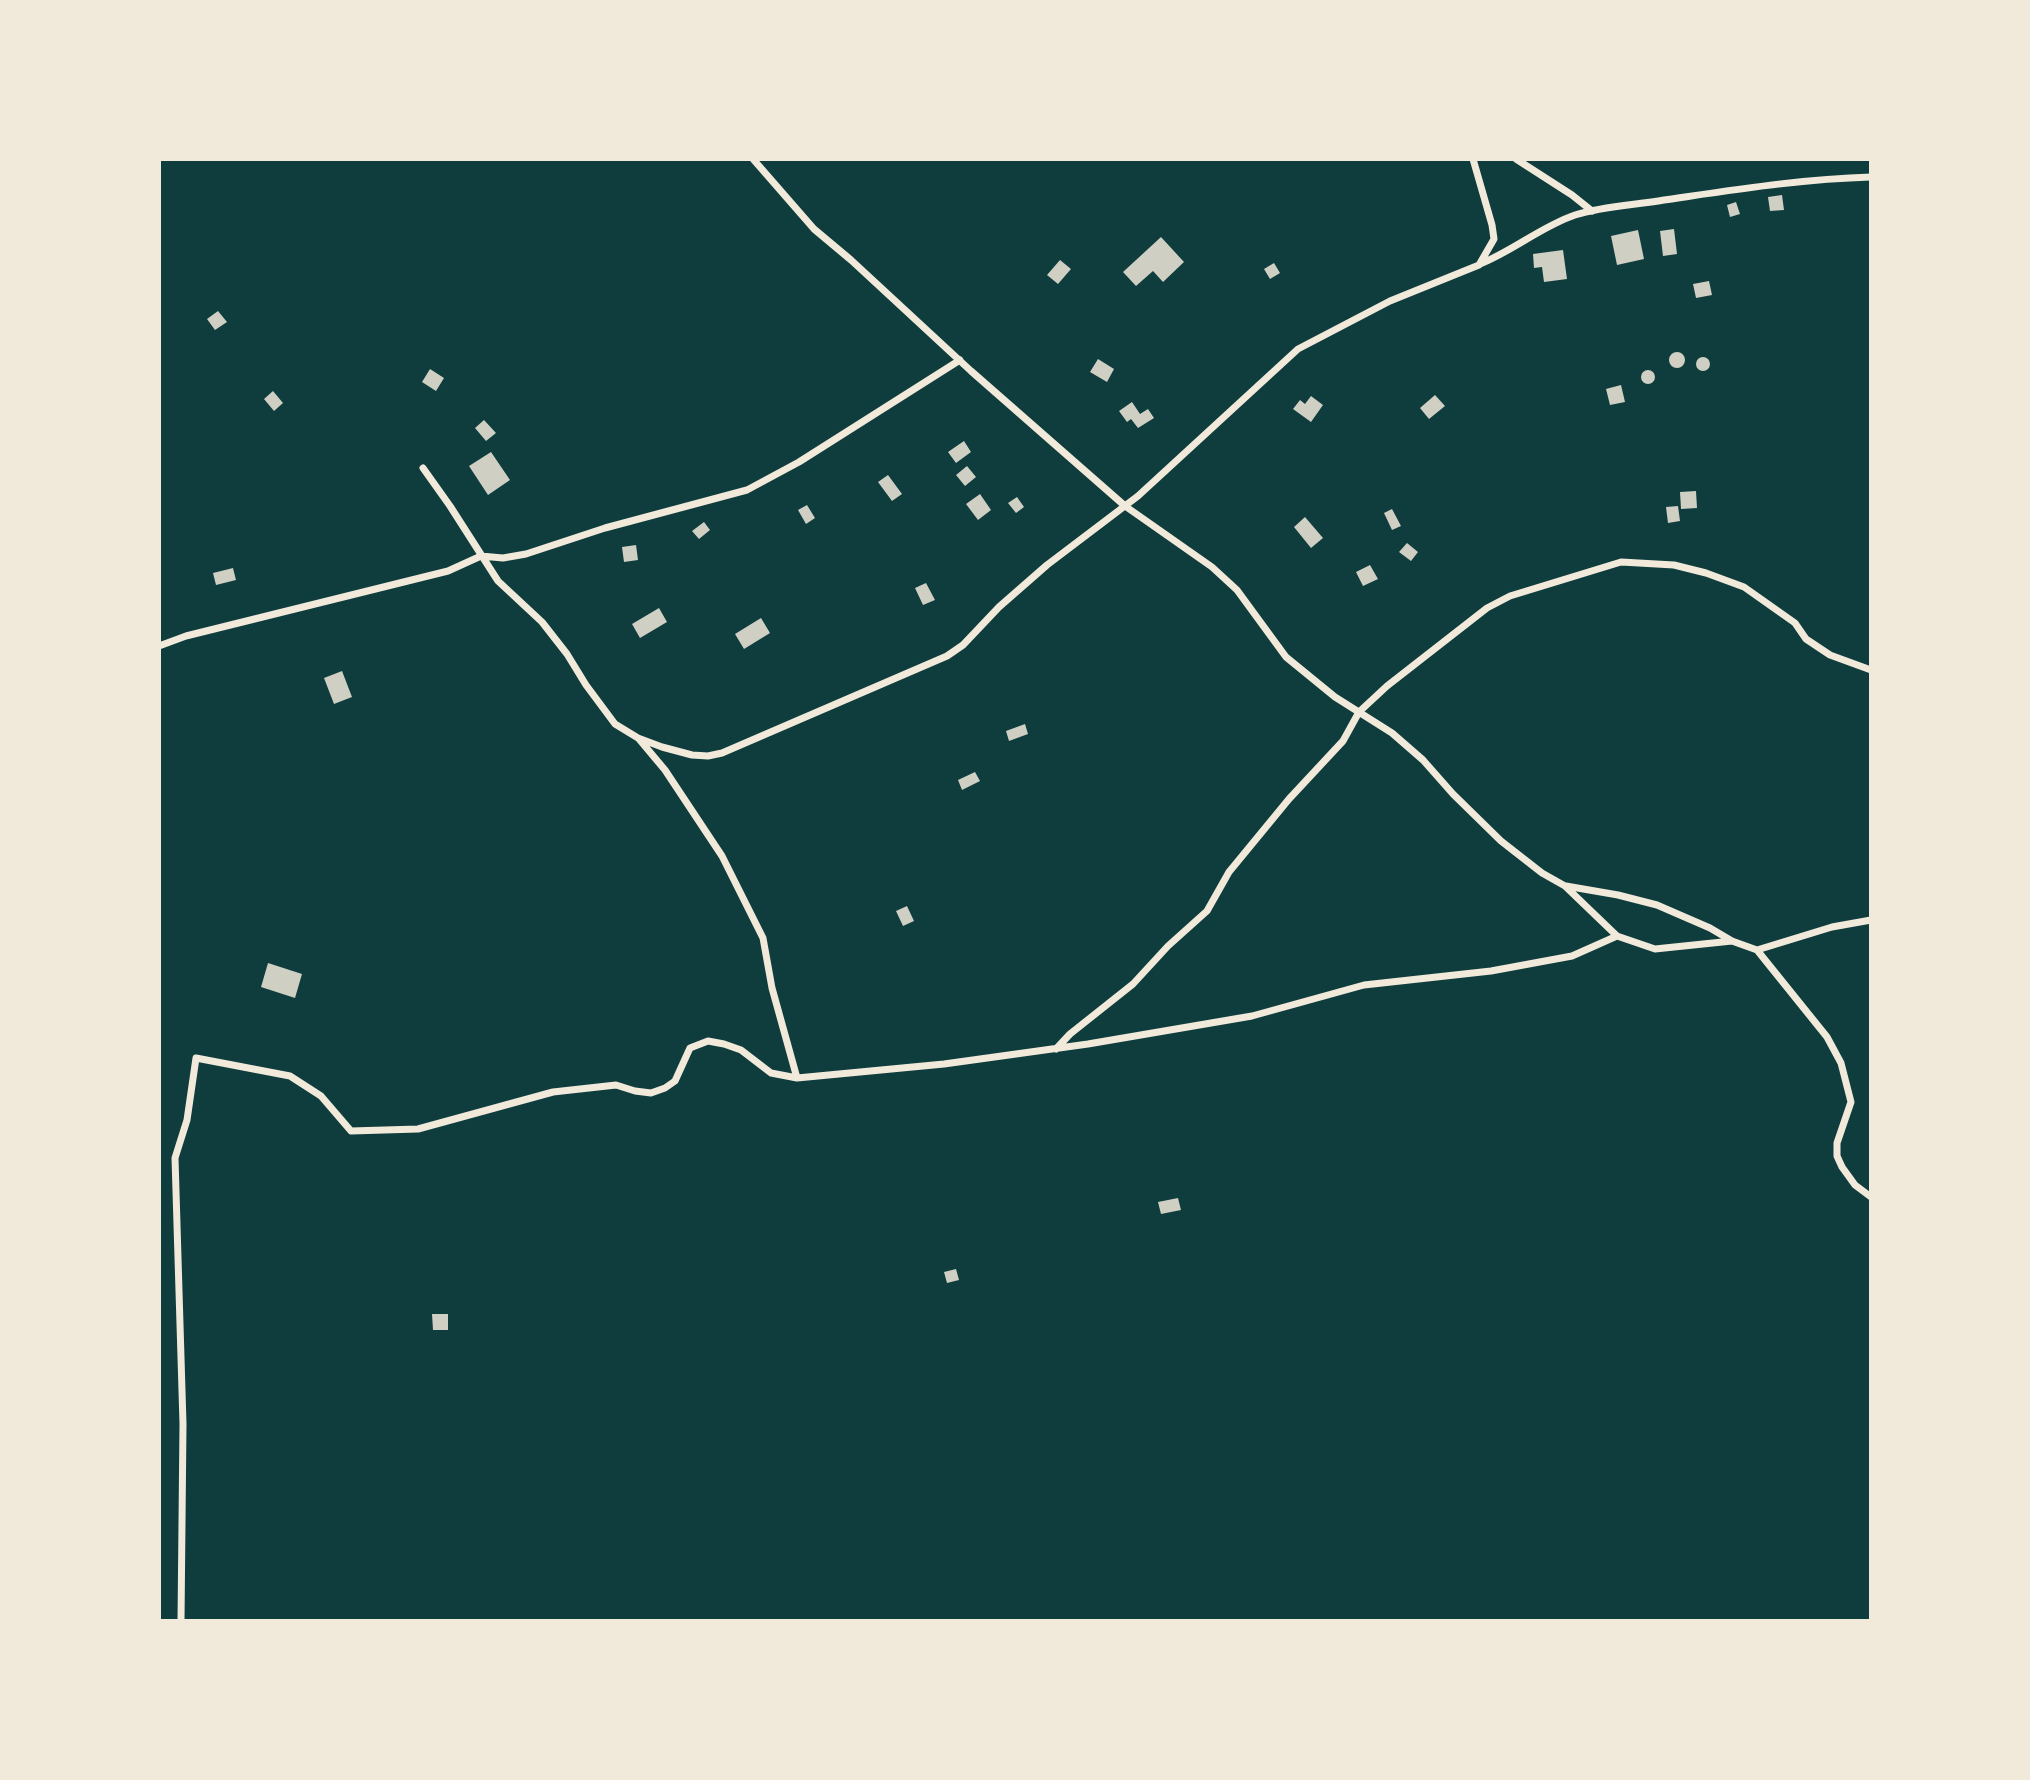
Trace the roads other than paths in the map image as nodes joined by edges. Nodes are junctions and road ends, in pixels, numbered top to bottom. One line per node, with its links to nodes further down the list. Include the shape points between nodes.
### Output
1 (752, 159): 7 (street, via 814,229)
2 (1472, 159): 6 (street, via 1494,239)
3 (1516, 159): 5 (street)
4 (1871, 177): 5 (street, via 1829,178)
5 (1592, 211): 6 (street, via 1562,221)
6 (1479, 265): 9 (street, via 1390,301 1298,349)
7 (960, 360): 9 (street); 10 (street, via 747,490 606,527 526,554)
8 (423, 468): 10 (street)
9 (1125, 506): 13 (street, via 1212,567 1237,590 1286,657); 14 (street, via 1047,565 947,656 722,753 692,755)
10 (481, 556): 11 (street, via 449,571); 14 (street, via 498,581 542,622 615,724)
11 (159, 646)
12 (1871, 670): 13 (street, via 1830,655 1744,587 1674,565 1621,562 1510,596 1488,608)
13 (1359, 712): 15 (street, via 1423,760 1501,841); 20 (street, via 1343,741 1229,872 1207,911 1133,984)
14 (638, 738): 21 (street, via 722,856 763,938)
15 (1565, 886): 17 (street); 18 (street, via 1657,905)
16 (1871, 920): 19 (street, via 1832,926)
17 (1617, 936): 18 (street, via 1655,950); 20 (street, via 1572,956 1491,971 1364,985 1252,1016)
18 (1732, 942): 19 (street)
19 (1757, 950): 22 (street, via 1827,1037 1840,1063 1851,1102 1837,1156 1854,1185)
20 (1056, 1049): 21 (street)
21 (797, 1078): 23 (street, via 771,1073 741,1050 708,1041 690,1048 675,1080 651,1093 616,1085 553,1092 418,1129 352,1131 321,1096 290,1076 196,1058 187,1120 175,1158 183,1424)
22 (1871, 1197)
23 (181, 1621)

